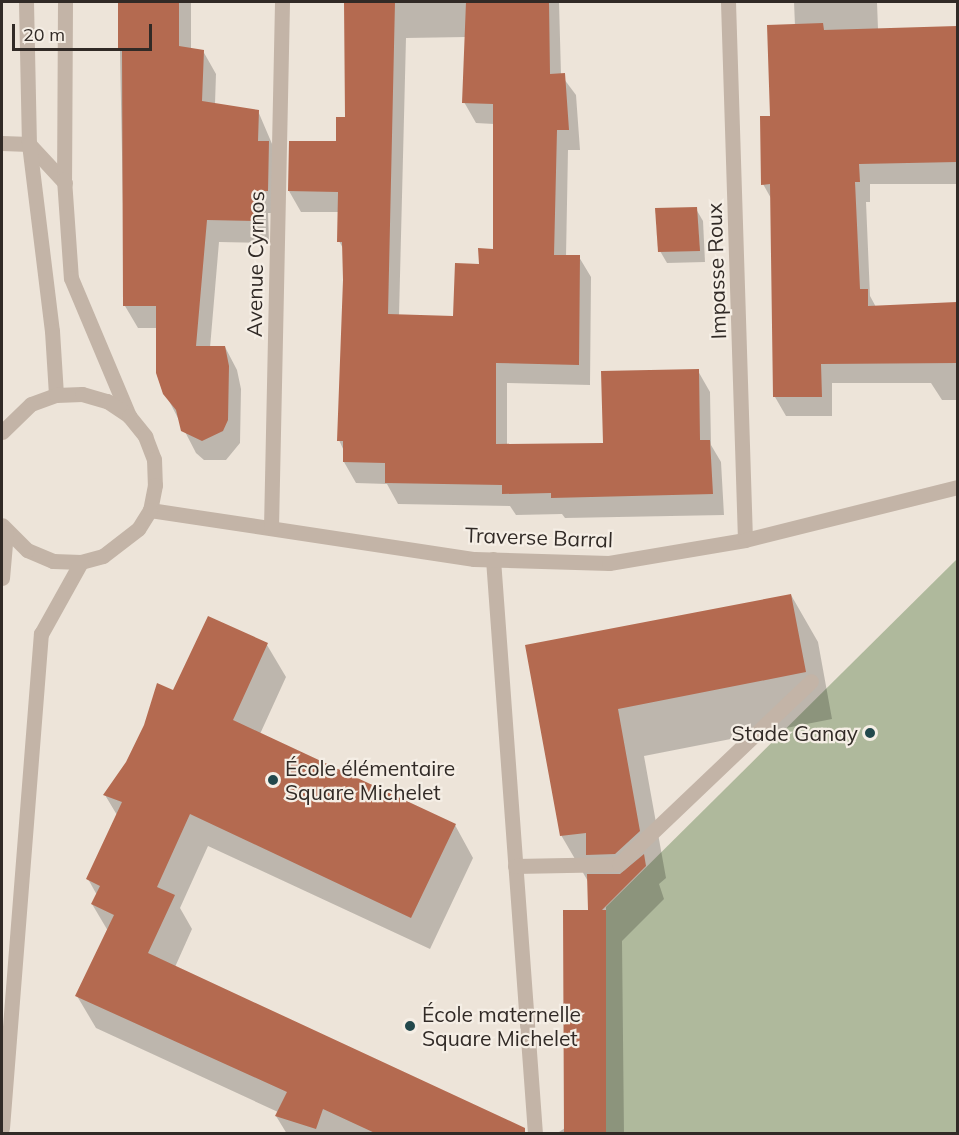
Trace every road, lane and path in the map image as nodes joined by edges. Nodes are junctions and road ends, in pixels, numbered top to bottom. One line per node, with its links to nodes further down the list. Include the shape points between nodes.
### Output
1 (26, 2): 6 (street)
2 (65, 2): 7 (street)
3 (282, 2): 14 (street, Avenue Cyrnos)
4 (728, 2): 15 (street, Impasse Roux)
5 (2, 143): 6 (street)
6 (28, 144): 7 (street); 8 (street, via 52,330)
7 (65, 183): 9 (street, via 71,278)
8 (56, 394): 9 (street, via 82,394 107,401); 10 (street, via 31,404)
9 (129, 416): 12 (street, via 145,436 154,459 155,485)
10 (2, 432)
11 (957, 487): 15 (street, Traverse Barral)
12 (150, 510): 14 (street, Traverse Barral); 17 (street, via 122,545)
13 (4, 528): 17 (street, via 27,550 53,561); 18 (street)
14 (271, 528): 16 (street, Traverse Barral)
15 (746, 540): 16 (street, Traverse Barral, via 609,563)
16 (493, 559): 20 (street)
17 (81, 562): 21 (street, via 41,634)
18 (2, 578)
19 (811, 681): 20 (street, via 619,864)
20 (516, 866): 22 (street)
21 (2, 1128)
22 (535, 1134)

